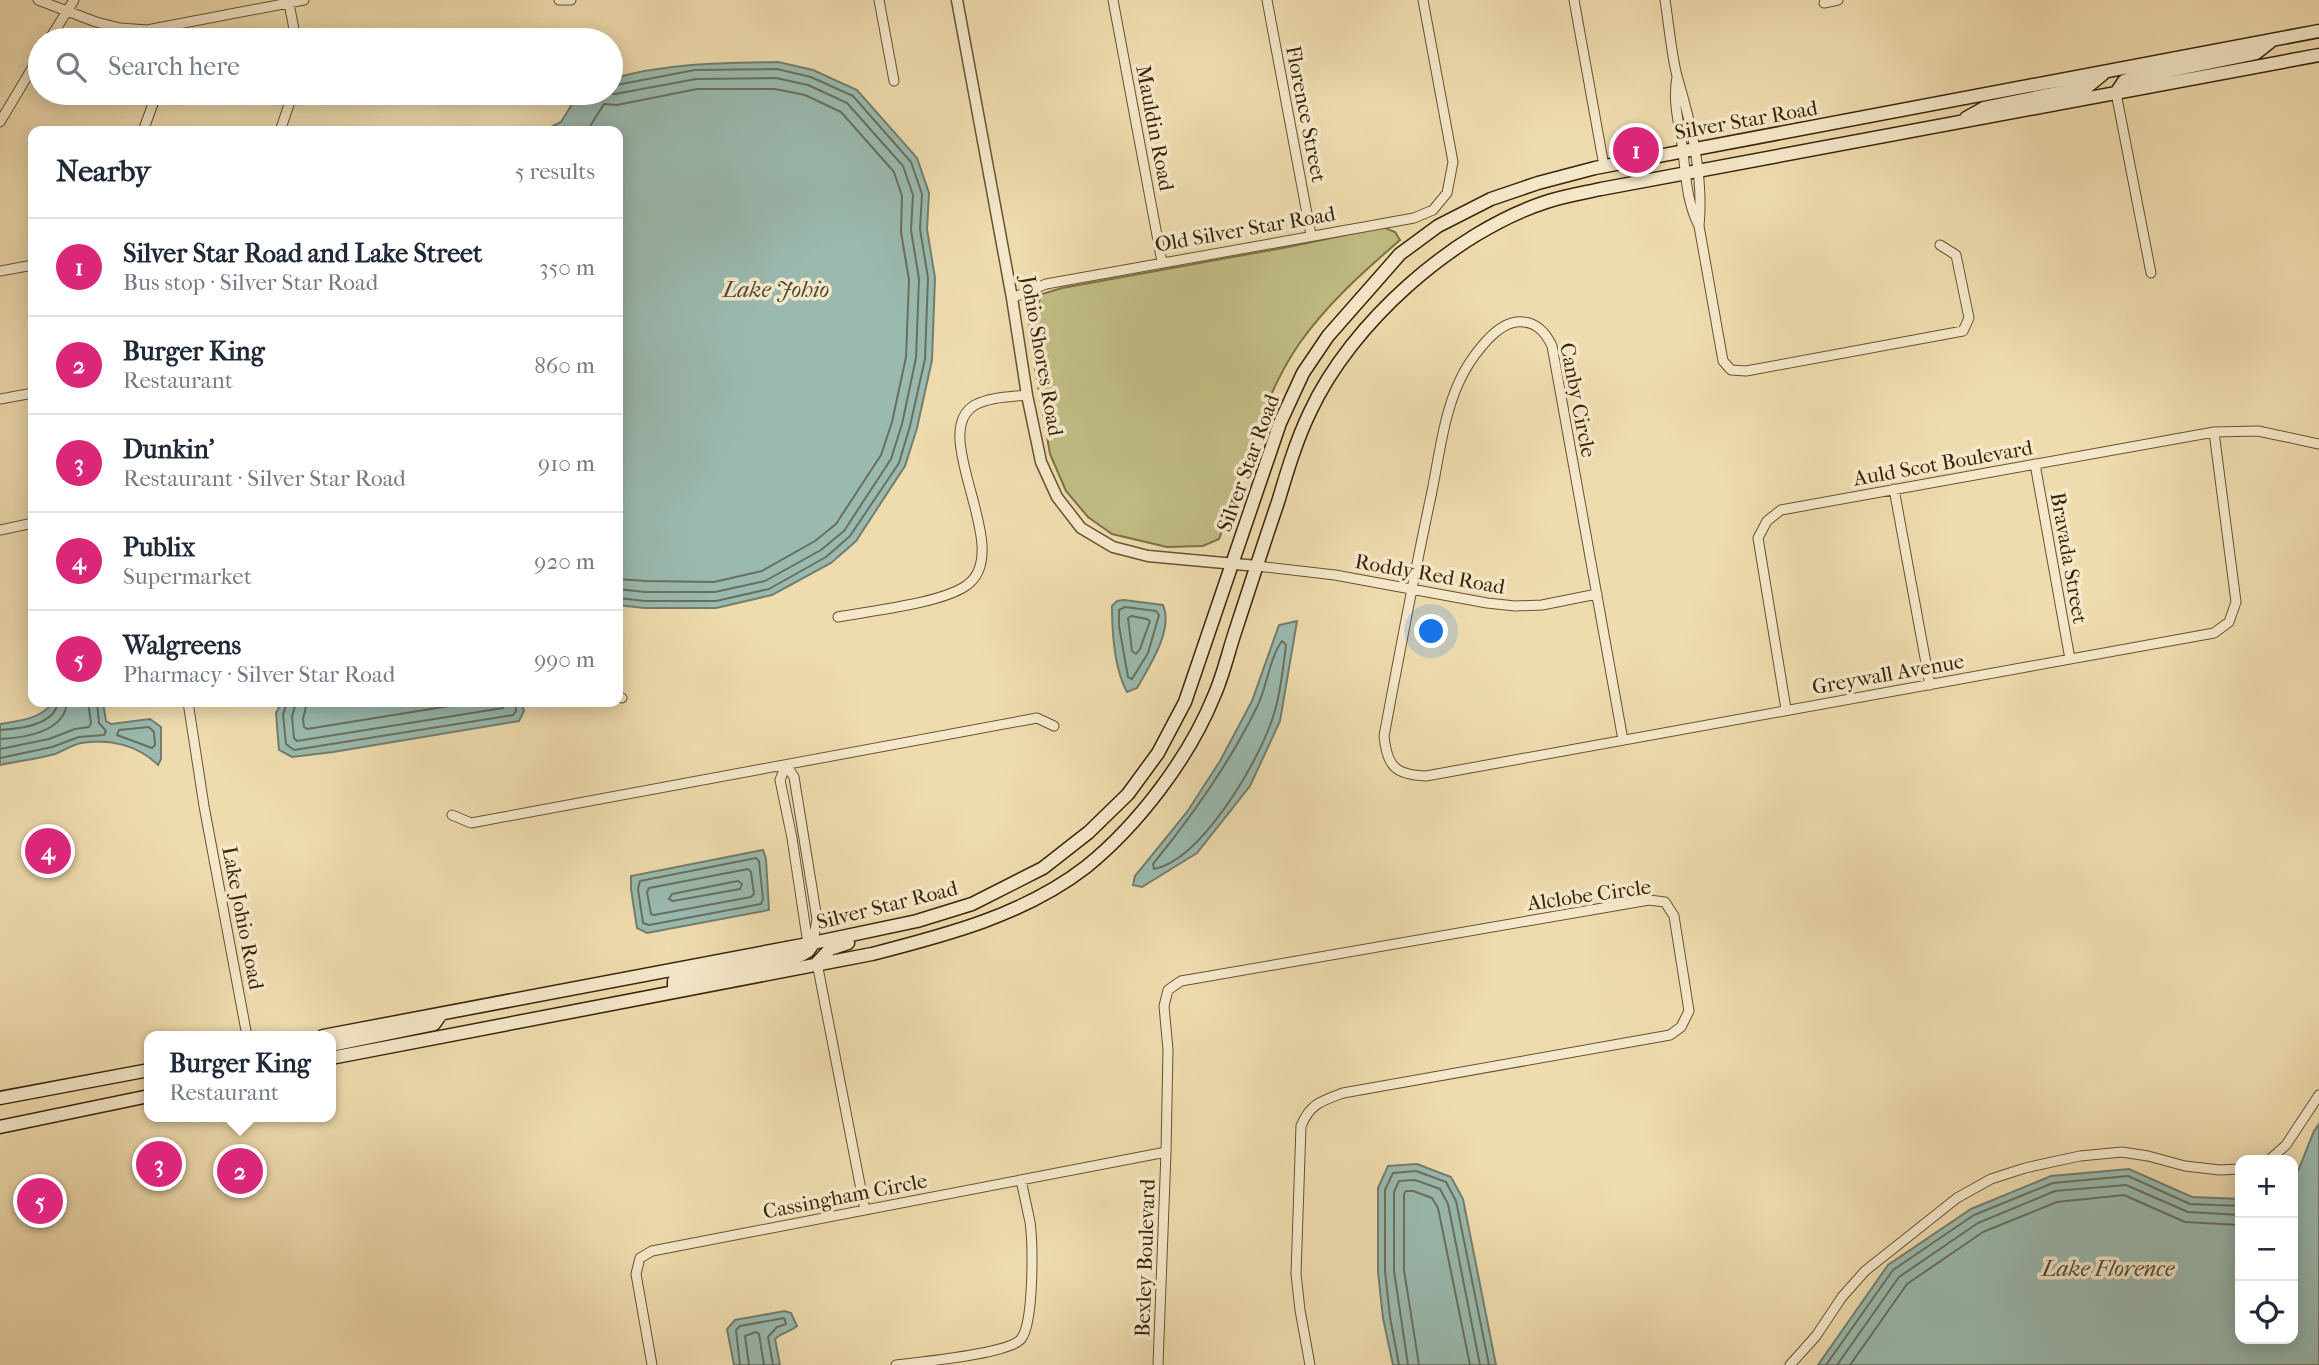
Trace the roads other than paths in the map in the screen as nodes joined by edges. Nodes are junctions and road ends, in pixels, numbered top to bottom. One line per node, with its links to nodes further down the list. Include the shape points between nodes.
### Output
1 (38, 0): 17 (street)
2 (59, 0): 17 (street)
3 (74, 0): 17 (street)
4 (304, 0): 15 (street)
5 (559, 0): 6 (street)
6 (571, 0)
7 (879, 0): 27 (street)
8 (957, 0): 44 (street, Johio Shores Road)
9 (1113, 0): 40 (street, Mauldin Road)
10 (1267, 0): 38 (street, Florence Street)
11 (1423, 0): 38 (street, Old Silver Star Road, via 1453,162 1447,192 1433,211 1414,218)
12 (1574, 0): 36 (street)
13 (1665, 0): 35 (street, via 1684,94)
14 (1838, 0): 16 (street)
15 (289, 3): 20 (street); 21 (street)
16 (1824, 3)
17 (67, 10): 18 (street); 19 (street)
18 (56, 28)
19 (120, 28)
20 (179, 28)
21 (294, 28)
22 (2319, 32): 23 (main road, Silver Star Road)
23 (2273, 40): 25 (main road, Silver Star Road); 28 (main road, via 2256,53 2124,81)
24 (2319, 55): 28 (main road, Silver Star Road)
25 (2103, 74): 32 (main road, via 2087,87 1984,108); 35 (main road, Silver Star Road)
26 (28, 75): 31 (street)
27 (894, 81)
28 (2116, 93): 32 (main road, Silver Star Road); 43 (street)
29 (153, 105): 33 (street)
30 (289, 105): 34 (street)
31 (0, 122)
32 (1956, 124): 37 (main road, Silver Star Road)
33 (145, 126)
34 (282, 126)
35 (1688, 150): 36 (main road, Silver Star Road); 37 (street)
36 (1604, 166): 54 (main road, Silver Star Road, via 1491,199 1438,226 1391,263 1328,336 1303,373 1280,423)
37 (1691, 172): 39 (street, via 1691,211 1699,226 1723,361 1731,370 1746,372 1963,331 1969,318 1956,255); 55 (main road, Silver Star Road, via 1546,202 1492,226 1450,252 1401,292 1359,337 1310,411)
38 (1311, 235): 40 (street, Old Silver Star Road)
39 (1940, 245)
40 (1162, 262): 44 (street, Old Silver Star Road, via 1046,284)
41 (28, 266): 42 (street)
42 (0, 271)
43 (2151, 273)
44 (1012, 298): 46 (street, Johio Shores Road)
45 (28, 394): 47 (street)
46 (1027, 394): 54 (street, Johio Shores Road, via 1041,462 1058,497 1081,528 1113,547 1148,556); 58 (street, via 973,406 962,420 960,439 982,545 981,567 970,584 947,596)
47 (0, 399)
48 (2214, 432): 49 (street, Auld Scot Boulevard, via 2258,431); 50 (street, Auld Scot Boulevard); 59 (street, Greywall Avenue, via 2236,602 2229,622 2214,633)
49 (2319, 444)
50 (2035, 464): 51 (street, Auld Scot Boulevard); 59 (street, Bravada Street)
51 (1894, 489): 60 (street); 62 (street, Auld Scot Boulevard, via 1781,510 1767,521 1758,538)
52 (28, 524): 53 (street)
53 (0, 530)
54 (1231, 565): 55 (street, Johio Shores Road); 70 (main road, Silver Star Road, via 1185,702 1158,753 1128,794 1043,868)
55 (1257, 566): 56 (street, Roddy Red Road); 72 (main road, Silver Star Road, via 1214,696 1191,742 1162,788 1085,867 1031,901 956,932)
56 (1411, 589): 57 (street, Roddy Red Road, via 1515,606); 57 (street, Canby Circle, via 1459,382 1474,355 1498,329 1515,322 1534,324 1552,346); 64 (street, Canby Circle)
57 (1597, 594): 65 (street, Canby Circle)
58 (838, 618)
59 (2070, 659): 60 (street, Greywall Avenue)
60 (1930, 685): 62 (street, Greywall Avenue)
61 (189, 707): 75 (street, Lake Johio Road)
62 (1786, 709): 65 (street, Greywall Avenue)
63 (1055, 726): 66 (street, via 1037,718)
64 (1384, 736): 65 (street, Greywall Avenue, via 1392,766 1408,776)
65 (1623, 740)
66 (786, 765): 67 (street, via 471,823); 68 (street, via 794,776); 69 (street, via 780,780)
67 (452, 815)
68 (806, 852): 69 (street); 71 (street, via 817,919)
69 (794, 854): 71 (street)
70 (972, 904): 71 (main road, Silver Star Road); 72 (main road, via 954,918 838,945)
71 (810, 944): 73 (main road, via 801,955 778,962 674,981); 74 (main road, Silver Star Road)
72 (817, 963): 73 (main road, Silver Star Road); 88 (street)
73 (674, 991): 78 (main road, Silver Star Road)
74 (441, 1014): 76 (main road, Silver Star Road); 77 (main road, via 434,1024)
75 (246, 1031)
76 (336, 1034)
77 (336, 1044)
78 (336, 1057)
79 (144, 1071): 82 (main road)
80 (2319, 1095): 85 (street)
81 (144, 1097): 83 (main road)
82 (0, 1098)
83 (0, 1127)
84 (1166, 1153): 87 (street, Cassingham Circle); 91 (street, Bexley Boulevard); 92 (street, Alclobe Circle, via 1164,1006 1167,990 1181,981 1649,900 1665,902 1674,916 1689,1011 1681,1027 1670,1035 1343,1093 1307,1111 1301,1126 1296,1273)
85 (2275, 1155)
86 (2235, 1169): 93 (street, via 2185,1166 2122,1152 2080,1156 1991,1179 1957,1198 1865,1271)
87 (1021, 1180): 88 (street, Cassingham Circle); 90 (street, via 1032,1257 1028,1323 1021,1340 1002,1350)
88 (864, 1210): 89 (street, Cassingham Circle, via 652,1251 640,1258 636,1274)
89 (652, 1365)
90 (896, 1365)
91 (1158, 1365)
92 (1310, 1365)
93 (1790, 1365)

